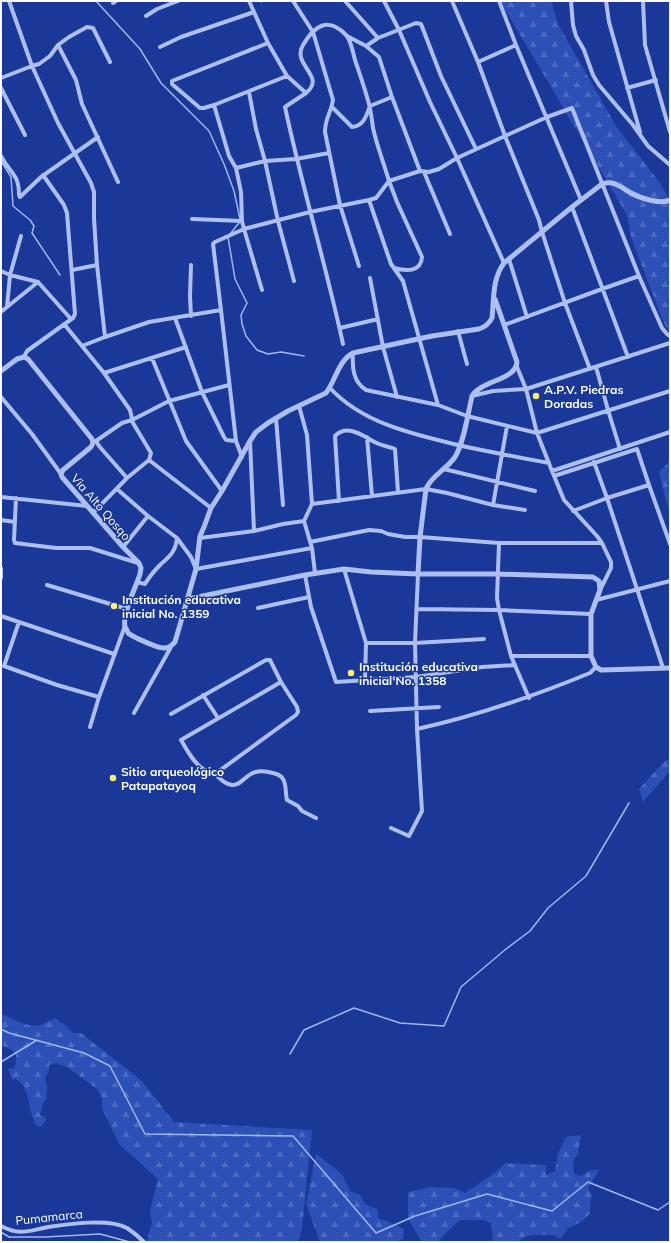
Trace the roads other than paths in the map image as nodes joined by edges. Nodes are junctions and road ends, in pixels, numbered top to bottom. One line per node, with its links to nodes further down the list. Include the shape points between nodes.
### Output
1 (9, 1): 26 (street)
2 (178, 1): 12 (street)
3 (249, 1): 13 (street)
4 (293, 1): 16 (street)
5 (345, 1): 18 (street)
6 (384, 1): 15 (street)
7 (452, 1): 25 (street)
8 (499, 1): 21 (street)
9 (571, 1): 43 (street, via 576,36 593,75)
10 (606, 1): 31 (street, via 609,22)
11 (643, 1): 29 (street, via 645,45)
12 (164, 3): 14 (street)
13 (254, 12): 19 (street); 23 (street, via 181,37)
14 (146, 16)
15 (400, 30): 18 (street); 44 (street, via 416,23 421,24 441,76); 48 (street)
16 (313, 32): 17 (street, via 325,24 331,24); 33 (street, via 300,53 300,59 313,78 313,84); 37 (street, via 333,100)
17 (347, 36): 22 (street); 36 (street)
18 (378, 38): 22 (street)
19 (268, 43): 27 (street); 35 (street, via 172,81 172,84 200,108)
20 (58, 45): 24 (street, via 87,27 92,27); 26 (street, via 50,56); 42 (street, via 76,80 82,104)
21 (516, 45): 25 (street); 38 (street)
22 (366, 46): 34 (street, via 379,57)
23 (160, 47)
24 (110, 62)
25 (478, 62): 41 (street)
26 (32, 66): 28 (street); 45 (street)
27 (287, 76): 32 (street); 33 (street)
28 (1, 78)
29 (656, 80): 31 (street); 39 (street)
30 (1, 88): 40 (street)
31 (627, 88): 43 (street)
32 (249, 92): 35 (street); 50 (street)
33 (306, 93): 49 (street, via 285,107)
34 (392, 97): 36 (street); 53 (street)
35 (214, 105): 52 (street, via 229,156)
36 (370, 106): 37 (street, via 363,123 357,127 352,127); 55 (street, via 373,128)
37 (332, 107): 46 (street, via 325,123)
38 (547, 117): 41 (street); 57 (street, via 572,108); 59 (street)
39 (670, 132)
40 (25, 136)
41 (505, 136): 44 (street); 68 (street)
42 (98, 137): 45 (street); 56 (street)
43 (642, 138): 51 (street)
44 (476, 149): 48 (street)
45 (75, 153): 54 (street); 73 (street, via 94,192)
46 (330, 154): 49 (street); 61 (street)
47 (1, 156): 54 (street, via 17,179 19,197)
48 (457, 158): 53 (street, via 429,172); 72 (street)
49 (296, 159): 50 (street); 63 (street)
50 (265, 161): 52 (street); 66 (street)
51 (670, 165)
52 (236, 168): 65 (street, via 241,192)
53 (422, 172): 55 (street); 69 (street)
54 (44, 175): 78 (street, via 67,213)
55 (389, 181): 58 (street, via 376,198); 76 (street, via 422,257 422,262 414,270)
56 (118, 182)
57 (602, 184): 59 (street); 60 (street, via 616,183 632,194 659,202); 80 (street)
58 (369, 200): 61 (street); 76 (street)
59 (581, 200): 62 (street)
60 (670, 200)
61 (340, 205): 63 (street); 75 (street)
62 (572, 207): 68 (street); 84 (street)
63 (310, 212): 66 (street); 98 (street)
64 (192, 218): 65 (street)
65 (242, 221): 67 (street)
66 (278, 221): 67 (street); 82 (street)
67 (244, 230): 85 (street); 89 (street, via 213,244)
68 (542, 232): 71 (street); 87 (street)
69 (450, 234)
70 (21, 236): 79 (street)
71 (509, 259): 72 (street); 92 (street)
72 (504, 263): 86 (street, via 495,282)
73 (97, 265): 78 (street); 100 (street)
74 (191, 265): 91 (street)
75 (359, 266)
76 (394, 268): 102 (street, via 403,281)
77 (1, 270): 79 (street)
78 (72, 270): 95 (street, via 76,314)
79 (10, 275): 83 (street); 88 (street)
80 (639, 276): 84 (street); 101 (street, via 662,328)
81 (370, 278): 94 (street)
82 (294, 281)
83 (38, 282): 88 (street); 95 (street)
84 (602, 289): 87 (street); 110 (street)
85 (262, 290)
86 (494, 298): 97 (street); 99 (street, via 490,323 479,329)
87 (565, 303): 92 (street); 115 (street)
88 (7, 307): 90 (street)
89 (221, 310): 91 (street); 118 (street)
90 (1, 312)
91 (191, 316): 93 (street)
92 (527, 317): 97 (street)
93 (175, 318): 100 (street, via 149,322); 106 (street)
94 (378, 319): 98 (street); 107 (street)
95 (71, 320): 96 (street)
96 (64, 324): 105 (street); 109 (street, via 27,351)
97 (504, 325): 113 (street)
98 (340, 328): 104 (street)
99 (458, 331): 102 (street); 112 (street)
100 (105, 336): 105 (street)
101 (670, 336)
102 (420, 339): 107 (street); 127 (street)
103 (670, 342): 110 (street)
104 (343, 344)
105 (82, 346): 117 (street)
106 (186, 347): 111 (street); 122 (street)
107 (383, 347): 108 (street); 125 (street)
108 (353, 353): 119 (street, via 344,359); 125 (street, via 354,372 362,387)
109 (24, 357): 116 (street); 139 (street)
110 (628, 357): 114 (street)
111 (152, 358): 117 (street); 126 (street)
112 (467, 364)
113 (517, 367): 120 (street); 123 (street, via 512,373 478,389)
114 (596, 367): 115 (street); 129 (street)
115 (590, 369): 120 (street)
116 (1, 371)
117 (104, 373): 132 (street, via 130,410)
118 (229, 385): 122 (street); 137 (street)
119 (330, 388): 128 (street, via 326,393); 140 (street, via 344,401 382,424)
120 (526, 389): 123 (street, via 492,391); 135 (street)
121 (670, 391): 129 (street)
122 (202, 392): 126 (street); 137 (street, via 226,440)
123 (472, 396): 130 (street)
124 (1, 397): 148 (street)
125 (397, 397): 127 (street)
126 (169, 401): 132 (street); 155 (street, via 186,441)
127 (438, 405): 130 (street)
128 (299, 406): 131 (street); 164 (street, via 307,435)
129 (608, 410): 135 (street); 141 (street)
130 (467, 416): 133 (street); 140 (street)
131 (276, 418): 138 (street, via 261,428); 163 (street)
132 (132, 420): 139 (street); 144 (street, via 151,453)
133 (507, 426): 135 (street); 142 (street)
134 (670, 432): 141 (street)
135 (537, 433): 146 (street)
136 (367, 437): 157 (street, via 395,449); 158 (street); 162 (street, via 352,430 335,436)
137 (236, 441): 143 (street)
138 (250, 441): 143 (street); 175 (street)
139 (94, 442): 148 (street, Via Alto Qosqo, via 91,448); 150 (street)
140 (461, 445): 142 (street); 147 (street)
141 (620, 449): 149 (street)
142 (502, 455): 146 (street); 151 (street)
143 (242, 457): 155 (street)
144 (149, 460): 150 (street); 167 (street)
145 (594, 462): 149 (street); 152 (street, via 637,449); 161 (street)
146 (549, 463): 149 (street)
147 (444, 469): 151 (street); 154 (street, via 428,483)
148 (61, 474): 166 (street, Via Alto Qosqo)
149 (553, 474): 169 (street, via 564,500)
150 (127, 478): 153 (street)
151 (496, 482): 156 (street); 165 (street)
152 (649, 485): 161 (street); 182 (street)
153 (117, 489): 170 (street); 171 (street)
154 (426, 489): 157 (street); 165 (street); 176 (street)
155 (222, 491): 167 (street)
156 (535, 491)
157 (398, 492): 158 (street)
158 (372, 496): 162 (street)
159 (1, 497): 160 (street)
160 (16, 498): 166 (street); 174 (street)
161 (607, 498): 169 (street); 198 (street)
162 (339, 501): 164 (street)
163 (283, 504)
164 (312, 504): 173 (street)
165 (493, 505): 168 (street)
166 (87, 506): 170 (street, Via Alto Qosqo)
167 (211, 508): 178 (street)
168 (525, 510)
169 (573, 511): 181 (street)
170 (93, 513): 183 (street, Via Alto Qosqo)
171 (148, 516): 177 (street); 183 (street)
172 (1, 520): 174 (street)
173 (304, 521): 175 (street); 179 (street)
174 (15, 522): 185 (street, via 15,543 56,548 90,548)
175 (254, 531): 178 (street)
176 (420, 537): 179 (street, via 405,537 369,530); 180 (street); 190 (street)
177 (177, 538): 187 (street, via 191,557); 195 (street, via 177,547 145,584)
178 (200, 538): 187 (street)
179 (310, 542): 184 (street)
180 (499, 543): 181 (street); 191 (street)
181 (602, 543): 197 (street, via 611,562 611,568)
182 (670, 544)
183 (123, 547): 185 (street, Via Alto Qosqo)
184 (312, 548): 187 (street); 189 (street)
185 (139, 563): 195 (street, via 141,568)
186 (1, 568): 193 (street)
187 (196, 569): 200 (street)
188 (344, 569): 189 (street); 190 (street); 211 (street)
189 (315, 574): 192 (street)
190 (418, 574): 191 (street); 204 (street)
191 (497, 574): 197 (street, via 593,577 599,581); 205 (street, via 496,598)
192 (305, 575): 199 (street); 200 (street)
193 (1, 578)
194 (670, 581): 198 (street)
195 (137, 582): 203 (street)
196 (47, 585): 203 (street)
197 (600, 590): 201 (street)
198 (638, 590): 201 (street); 219 (street)
199 (309, 597): 202 (street); 222 (street, via 336,682)
200 (188, 599): 213 (street, via 175,642)
201 (596, 600): 206 (street)
202 (258, 608)
203 (128, 609): 209 (street)
204 (417, 609): 205 (street); 212 (street)
205 (499, 610): 206 (street); 215 (street)
206 (591, 614): 216 (street)
207 (1, 616): 208 (street)
208 (19, 622): 214 (street); 225 (street, via 4,666)
209 (125, 626): 213 (street, via 128,632 160,648); 214 (street)
210 (484, 639): 212 (street)
211 (366, 643): 212 (street); 222 (street)
212 (415, 643): 221 (street)
213 (171, 647): 230 (street)
214 (114, 654): 225 (street)
215 (511, 656): 216 (street); 217 (street)
216 (591, 656): 218 (street)
217 (515, 665): 221 (street); 226 (street)
218 (596, 667): 219 (street, via 601,670); 226 (street, via 590,673)
219 (663, 668): 220 (street)
220 (670, 668)
221 (416, 677): 222 (street); 228 (street)
222 (365, 681)
223 (281, 682): 224 (street, via 268,659); 232 (street); 235 (street, via 298,709 296,716)
224 (203, 694): 231 (street); 232 (street)
225 (99, 697): 233 (street)
226 (529, 698): 234 (street)
227 (439, 707): 228 (street)
228 (417, 708): 229 (street); 234 (street)
229 (370, 711)
230 (134, 713)
231 (170, 714)
232 (218, 718): 235 (street, via 181,740 198,765)
233 (90, 727)
234 (417, 729): 237 (street, via 422,811 409,836)
235 (216, 774): 236 (street, via 222,782 233,785 255,771 280,775 284,780 287,800)
236 (316, 818)
237 (391, 828)
238 (1, 1226): 239 (street, Pumamarca, via 20,1233 66,1224 112,1224 126,1228)
239 (144, 1242)

